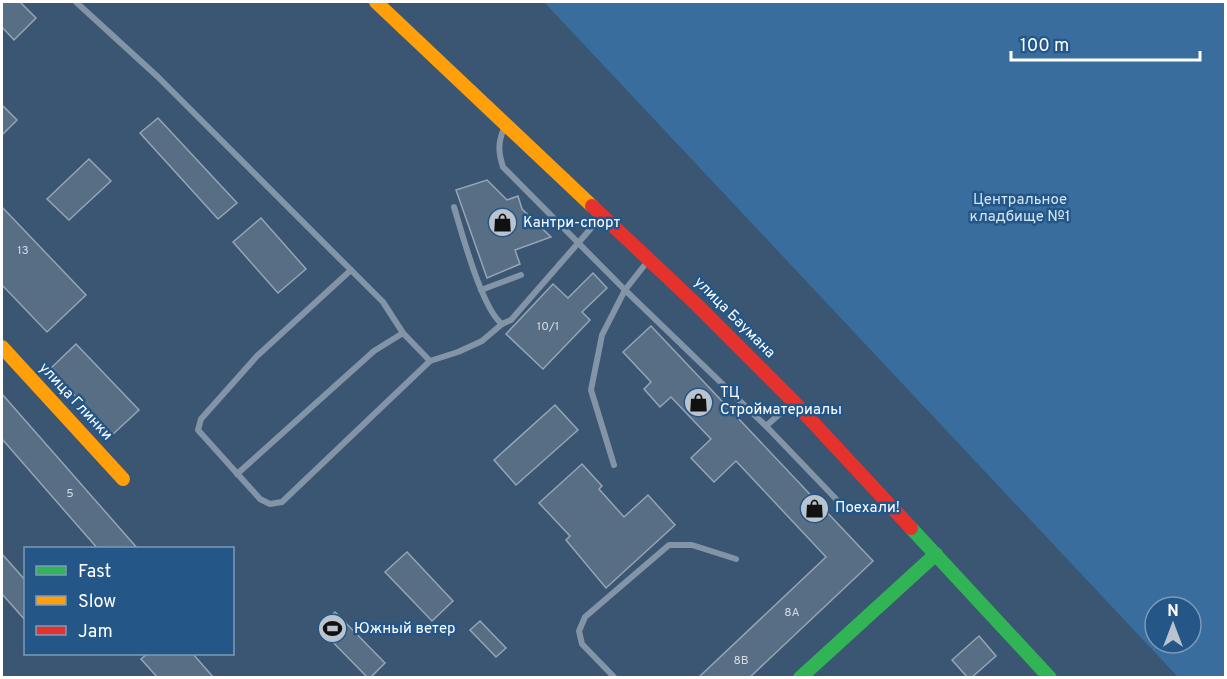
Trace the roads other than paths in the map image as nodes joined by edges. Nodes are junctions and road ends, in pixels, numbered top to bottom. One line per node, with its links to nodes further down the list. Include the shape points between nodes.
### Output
1 (76, 2): 8 (lane, via 158,77)
2 (376, 2): 3 (main road, улица Баумана)
3 (506, 124): 5 (main road, улица Баумана); 6 (lane, via 500,139 503,167)
4 (454, 207): 10 (lane)
5 (602, 215): 6 (lane); 7 (main road, улица Баумана)
6 (579, 243): 11 (lane); 12 (lane, via 511,320)
7 (649, 260): 11 (lane); 16 (main road, улица Баумана)
8 (351, 270): 13 (lane, via 383,302); 19 (lane, via 257,356 201,419 198,429)
9 (521, 275): 10 (lane)
10 (481, 290): 12 (lane, via 495,319)
11 (625, 290): 17 (lane); 18 (lane, via 602,335 591,390)
12 (502, 324): 15 (lane, via 482,341)
13 (403, 333): 15 (lane); 19 (lane, via 374,351)
14 (2, 347): 20 (main road, улица Глинки)
15 (430, 361): 19 (lane, via 282,502 270,504 260,499)
16 (794, 402): 17 (lane); 22 (main road, улица Баумана)
17 (766, 426): 21 (lane)
18 (614, 465)
19 (237, 474)
20 (123, 480)
21 (837, 499)
22 (936, 554): 25 (main road); 26 (main road, улица Баумана)
23 (736, 559): 24 (lane, via 692,545 669,545 585,617 579,631 582,644)
24 (615, 678)
25 (800, 678)
26 (1050, 678)

